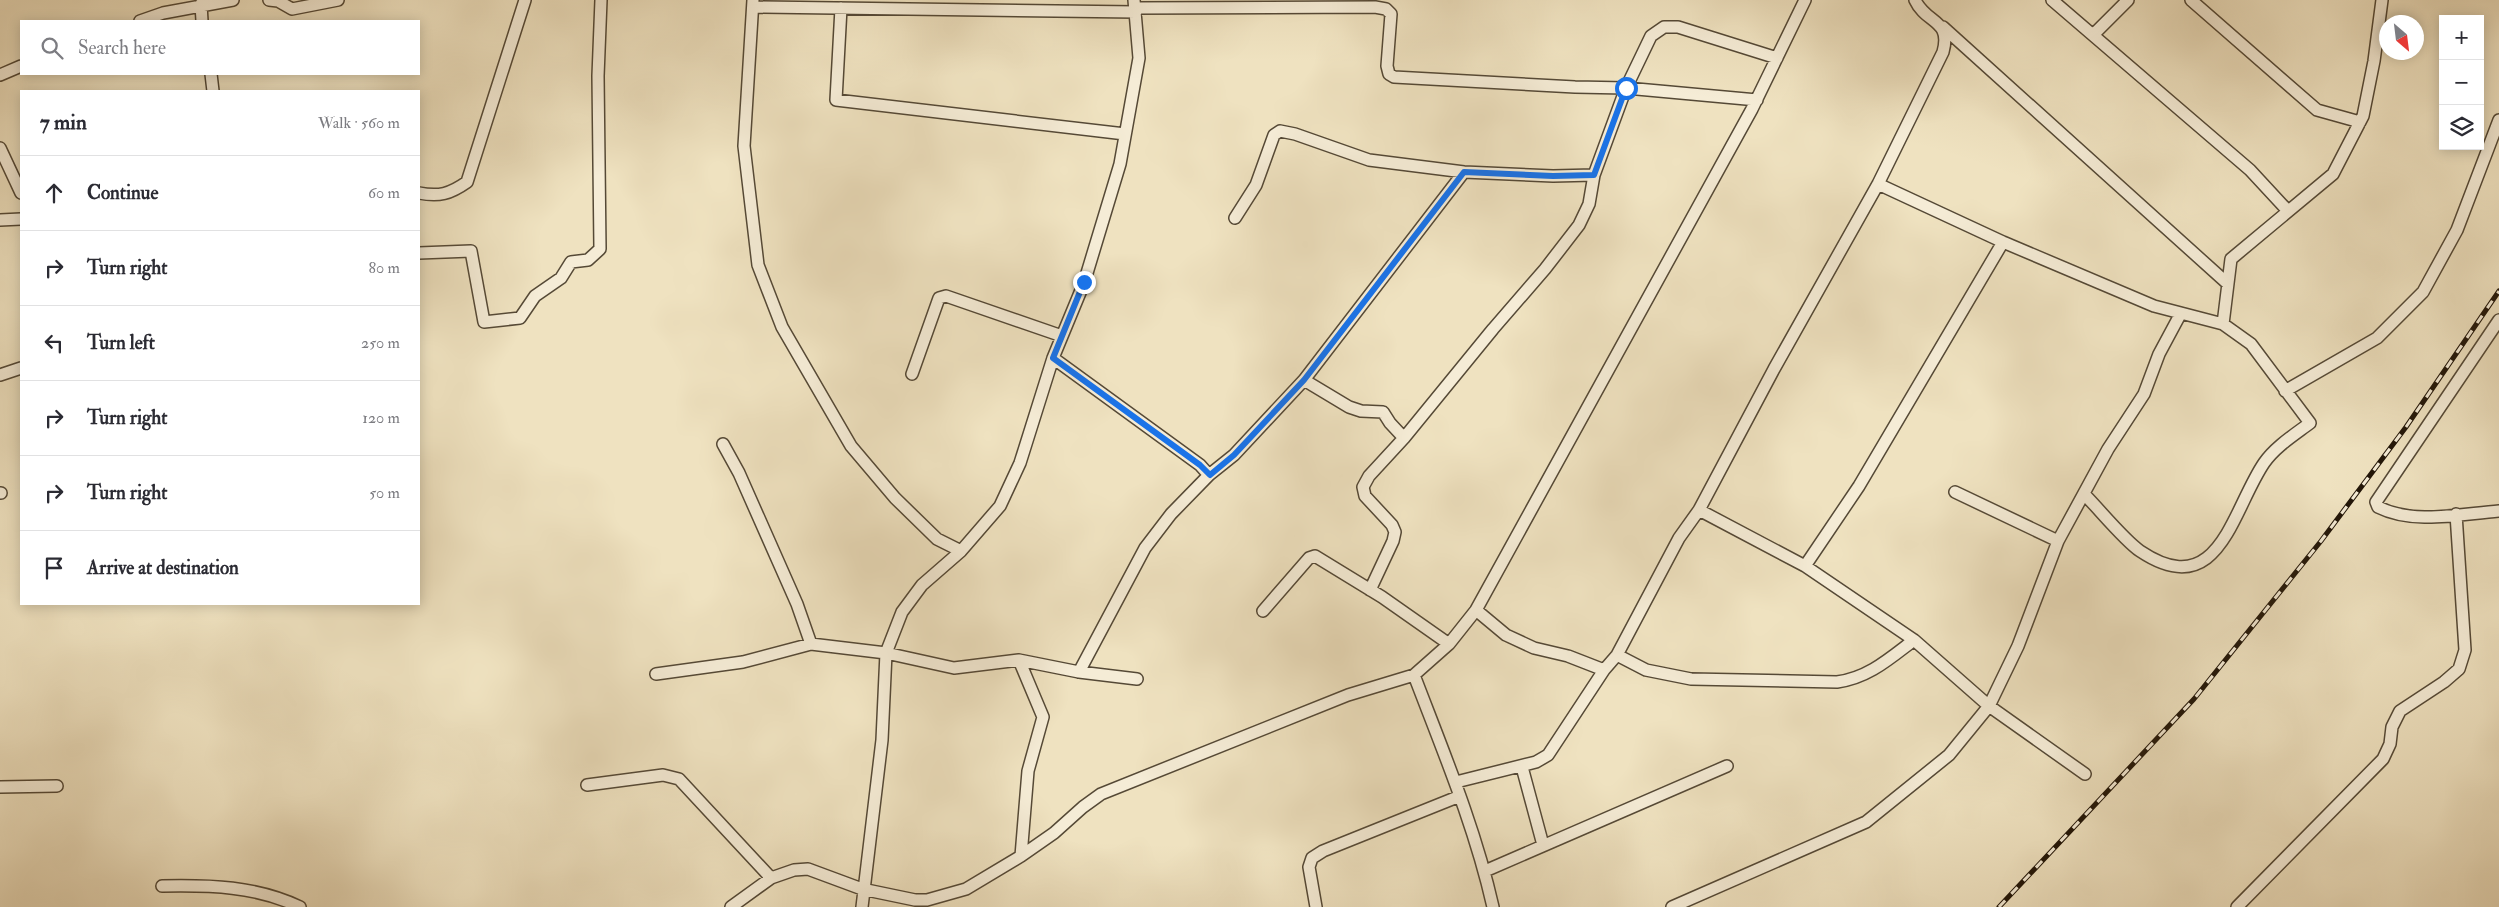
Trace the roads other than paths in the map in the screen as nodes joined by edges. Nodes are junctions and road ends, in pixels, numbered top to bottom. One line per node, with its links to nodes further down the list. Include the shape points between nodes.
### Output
1 (233, 0): 13 (street)
2 (268, 0): 3 (street, via 278,1 292,9)
3 (338, 0)
4 (524, 0): 35 (street, via 467,182 453,192 434,196)
5 (601, 0): 41 (street, via 598,76 600,249 588,260 572,262 561,278 535,296 520,318 484,322 471,251)
6 (1805, 0): 20 (street)
7 (1915, 0): 18 (street, via 1920,11)
8 (2052, 0): 19 (street)
9 (2128, 0): 19 (street)
10 (2191, 0): 28 (street, via 2317,110)
11 (2382, 0): 28 (street, via 2374,61)
12 (754, 3): 15 (street); 62 (street, via 744,146 758,264 782,327 851,446 937,539)
13 (201, 4): 16 (street); 17 (street)
14 (1135, 7): 15 (street); 24 (street, via 1386,8 1391,14 1387,66 1389,74 1394,77); 29 (street, via 1139,58)
15 (841, 8): 29 (street, via 836,100)
16 (143, 20)
17 (202, 20)
18 (1942, 25): 33 (street, via 1947,39 1943,52); 42 (street)
19 (2093, 35): 36 (street, via 2250,170)
20 (1777, 58): 24 (street, via 1678,26 1664,27 1651,36); 26 (street)
21 (20, 66): 22 (street)
22 (0, 75)
23 (211, 75): 25 (street)
24 (1626, 88): 26 (street); 32 (street)
25 (213, 90)
26 (1757, 100): 65 (street)
27 (2499, 120): 52 (street, via 2456,230 2423,292 2377,338)
28 (2360, 122): 36 (street, via 2333,174)
29 (1125, 134): 46 (street, via 1120,164 1084,282)
30 (0, 148): 34 (street)
31 (1464, 172): 32 (street); 37 (street, via 1369,160 1280,131 1274,135 1256,185); 51 (street)
32 (1594, 175): 53 (street, via 1589,204 1579,225)
33 (1878, 184): 40 (street); 58 (street, via 1774,368)
34 (20, 191)
35 (420, 193)
36 (2288, 211): 42 (street, via 2231,259)
37 (1235, 218)
38 (20, 219): 39 (street)
39 (0, 220)
40 (2003, 242): 43 (street, via 2154,306); 63 (street, via 1859,486)
41 (420, 253)
42 (2228, 284): 45 (street)
43 (2181, 313): 45 (street); 57 (street, via 2144,394)
44 (2499, 320): 60 (street, via 2376,502 2378,507 2391,514)
45 (2223, 324): 52 (street, via 2251,344)
46 (1062, 336): 47 (street); 49 (street, via 946,296 938,298)
47 (1053, 358): 55 (street); 62 (street, via 1016,472 1000,506)
48 (20, 368): 50 (street)
49 (912, 374)
50 (0, 375)
51 (1304, 380): 53 (street, via 1349,408 1384,412); 55 (street, via 1234,455)
52 (2285, 391): 57 (street, via 2310,423 2265,462 2222,544 2211,556 2195,564 2179,566 2140,551)
53 (1404, 438): 64 (street, via 1363,487 1365,496 1395,532)
54 (723, 444): 68 (street, via 798,604)
55 (1210, 475): 74 (street, via 1171,514 1145,548)
56 (1955, 492): 61 (street)
57 (2084, 494): 61 (street)
58 (1699, 510): 63 (street); 71 (street, via 1679,538)
59 (2499, 511): 60 (street)
60 (2456, 514): 99 (street, via 2465,650 2459,669 2400,710 2382,760)
61 (2058, 541): 78 (street, via 2018,646)
62 (961, 551): 70 (street, via 922,585 902,612)
63 (1805, 566): 67 (street)
64 (1370, 590): 66 (street, via 1315,556 1309,558); 69 (street)
65 (1476, 610): 69 (street); 73 (street, via 1506,635 1534,648 1568,656)
66 (1263, 611)
67 (1914, 640): 71 (street, via 1869,674 1837,682 1691,679 1646,670); 78 (street)
68 (811, 644): 70 (street); 75 (street, via 744,662)
69 (1449, 644): 76 (street)
70 (886, 653): 72 (street, via 954,668); 92 (street, via 882,740)
71 (1618, 655): 73 (street)
72 (1020, 660): 74 (street); 88 (street, via 1043,717 1028,771)
73 (1604, 670): 79 (street, via 1548,755)
74 (1079, 672): 77 (street)
75 (656, 674)
76 (1414, 675): 82 (street); 88 (street, via 1348,696 1101,794)
77 (1137, 679)
78 (1989, 706): 81 (street); 98 (street, via 1949,755 1866,822)
79 (1522, 766): 82 (street); 87 (street)
80 (1727, 766): 87 (street)
81 (2085, 774)
82 (1456, 782): 86 (street)
83 (587, 785): 90 (street, via 663,775 679,779)
84 (57, 786): 85 (street)
85 (0, 787)
86 (1460, 796): 89 (street); 96 (street, via 1312,858 1309,867)
87 (1543, 844): 89 (street)
88 (1021, 856): 92 (street, via 966,889 927,900)
89 (1485, 871): 97 (street)
90 (771, 878): 92 (street, via 808,869); 94 (street)
91 (162, 886): 93 (street, via 248,889)
92 (862, 889): 95 (street)
93 (300, 907)
94 (731, 907)
95 (862, 907)
96 (1316, 907)
97 (1493, 907)
98 (1672, 907)
99 (2237, 907)

